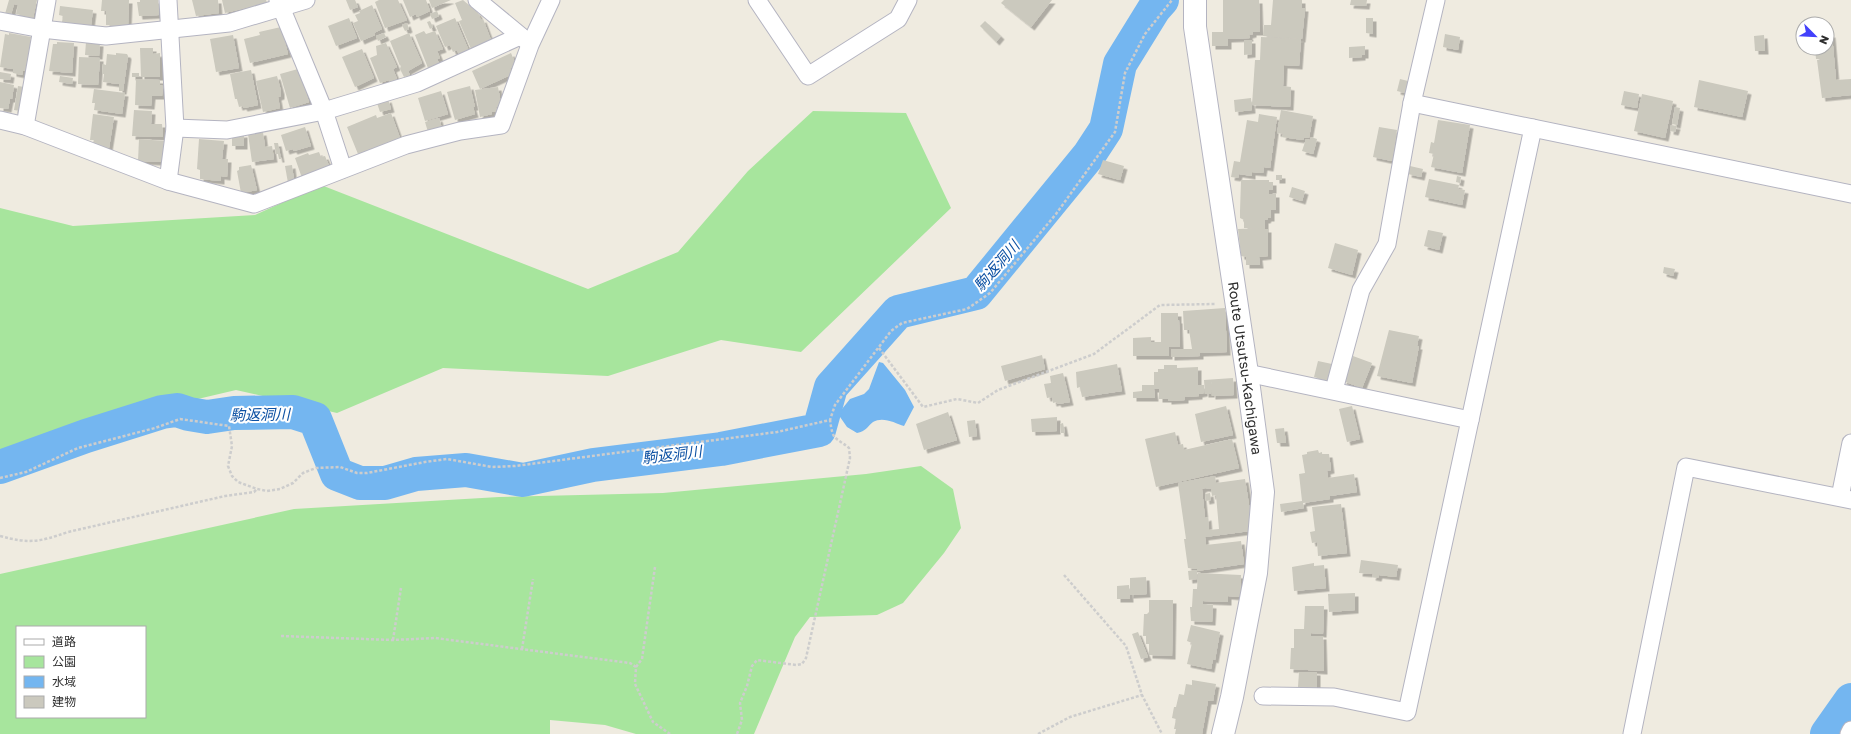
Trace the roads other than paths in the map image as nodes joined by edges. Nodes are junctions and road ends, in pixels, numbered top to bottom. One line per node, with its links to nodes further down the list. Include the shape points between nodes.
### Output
1 (47, 0): 12 (street)
2 (168, 0): 13 (street)
3 (306, 0): 10 (street)
4 (477, 0): 14 (street)
5 (551, 0): 14 (street)
6 (757, 0): 7 (street, via 808,76 898,19)
7 (908, 0)
8 (1195, 0): 24 (main road, Route Utsutsu-Kachigawa, via 1195,27)
9 (1436, 0): 15 (street)
10 (279, 4): 13 (street, via 229,23); 16 (street)
11 (0, 21): 12 (street)
12 (42, 29): 13 (street, via 106,36); 18 (street)
13 (170, 30): 19 (street)
14 (525, 40): 16 (street, via 417,83); 21 (street, via 501,125 460,131 406,145)
15 (1412, 103): 20 (street); 25 (street, via 1387,244 1360,290)
16 (324, 111): 19 (street, via 227,130); 21 (street)
17 (0, 120): 18 (street)
18 (25, 126): 22 (street)
19 (175, 128): 22 (street)
20 (1533, 128): 23 (street); 26 (street)
21 (343, 169): 22 (street, via 254,204)
22 (168, 182)
23 (1851, 194)
24 (1247, 373): 25 (street); 31 (main road, Route Utsutsu-Kachigawa, via 1263,492 1256,573)
25 (1334, 390): 26 (street)
26 (1470, 420): 29 (street, via 1407,712 1334,696)
27 (1851, 443): 28 (street)
28 (1845, 498): 32 (street, via 1686,467)
29 (1263, 696)
30 (1851, 730): 33 (street)
31 (1223, 734)
32 (1632, 734)
33 (1849, 734)

